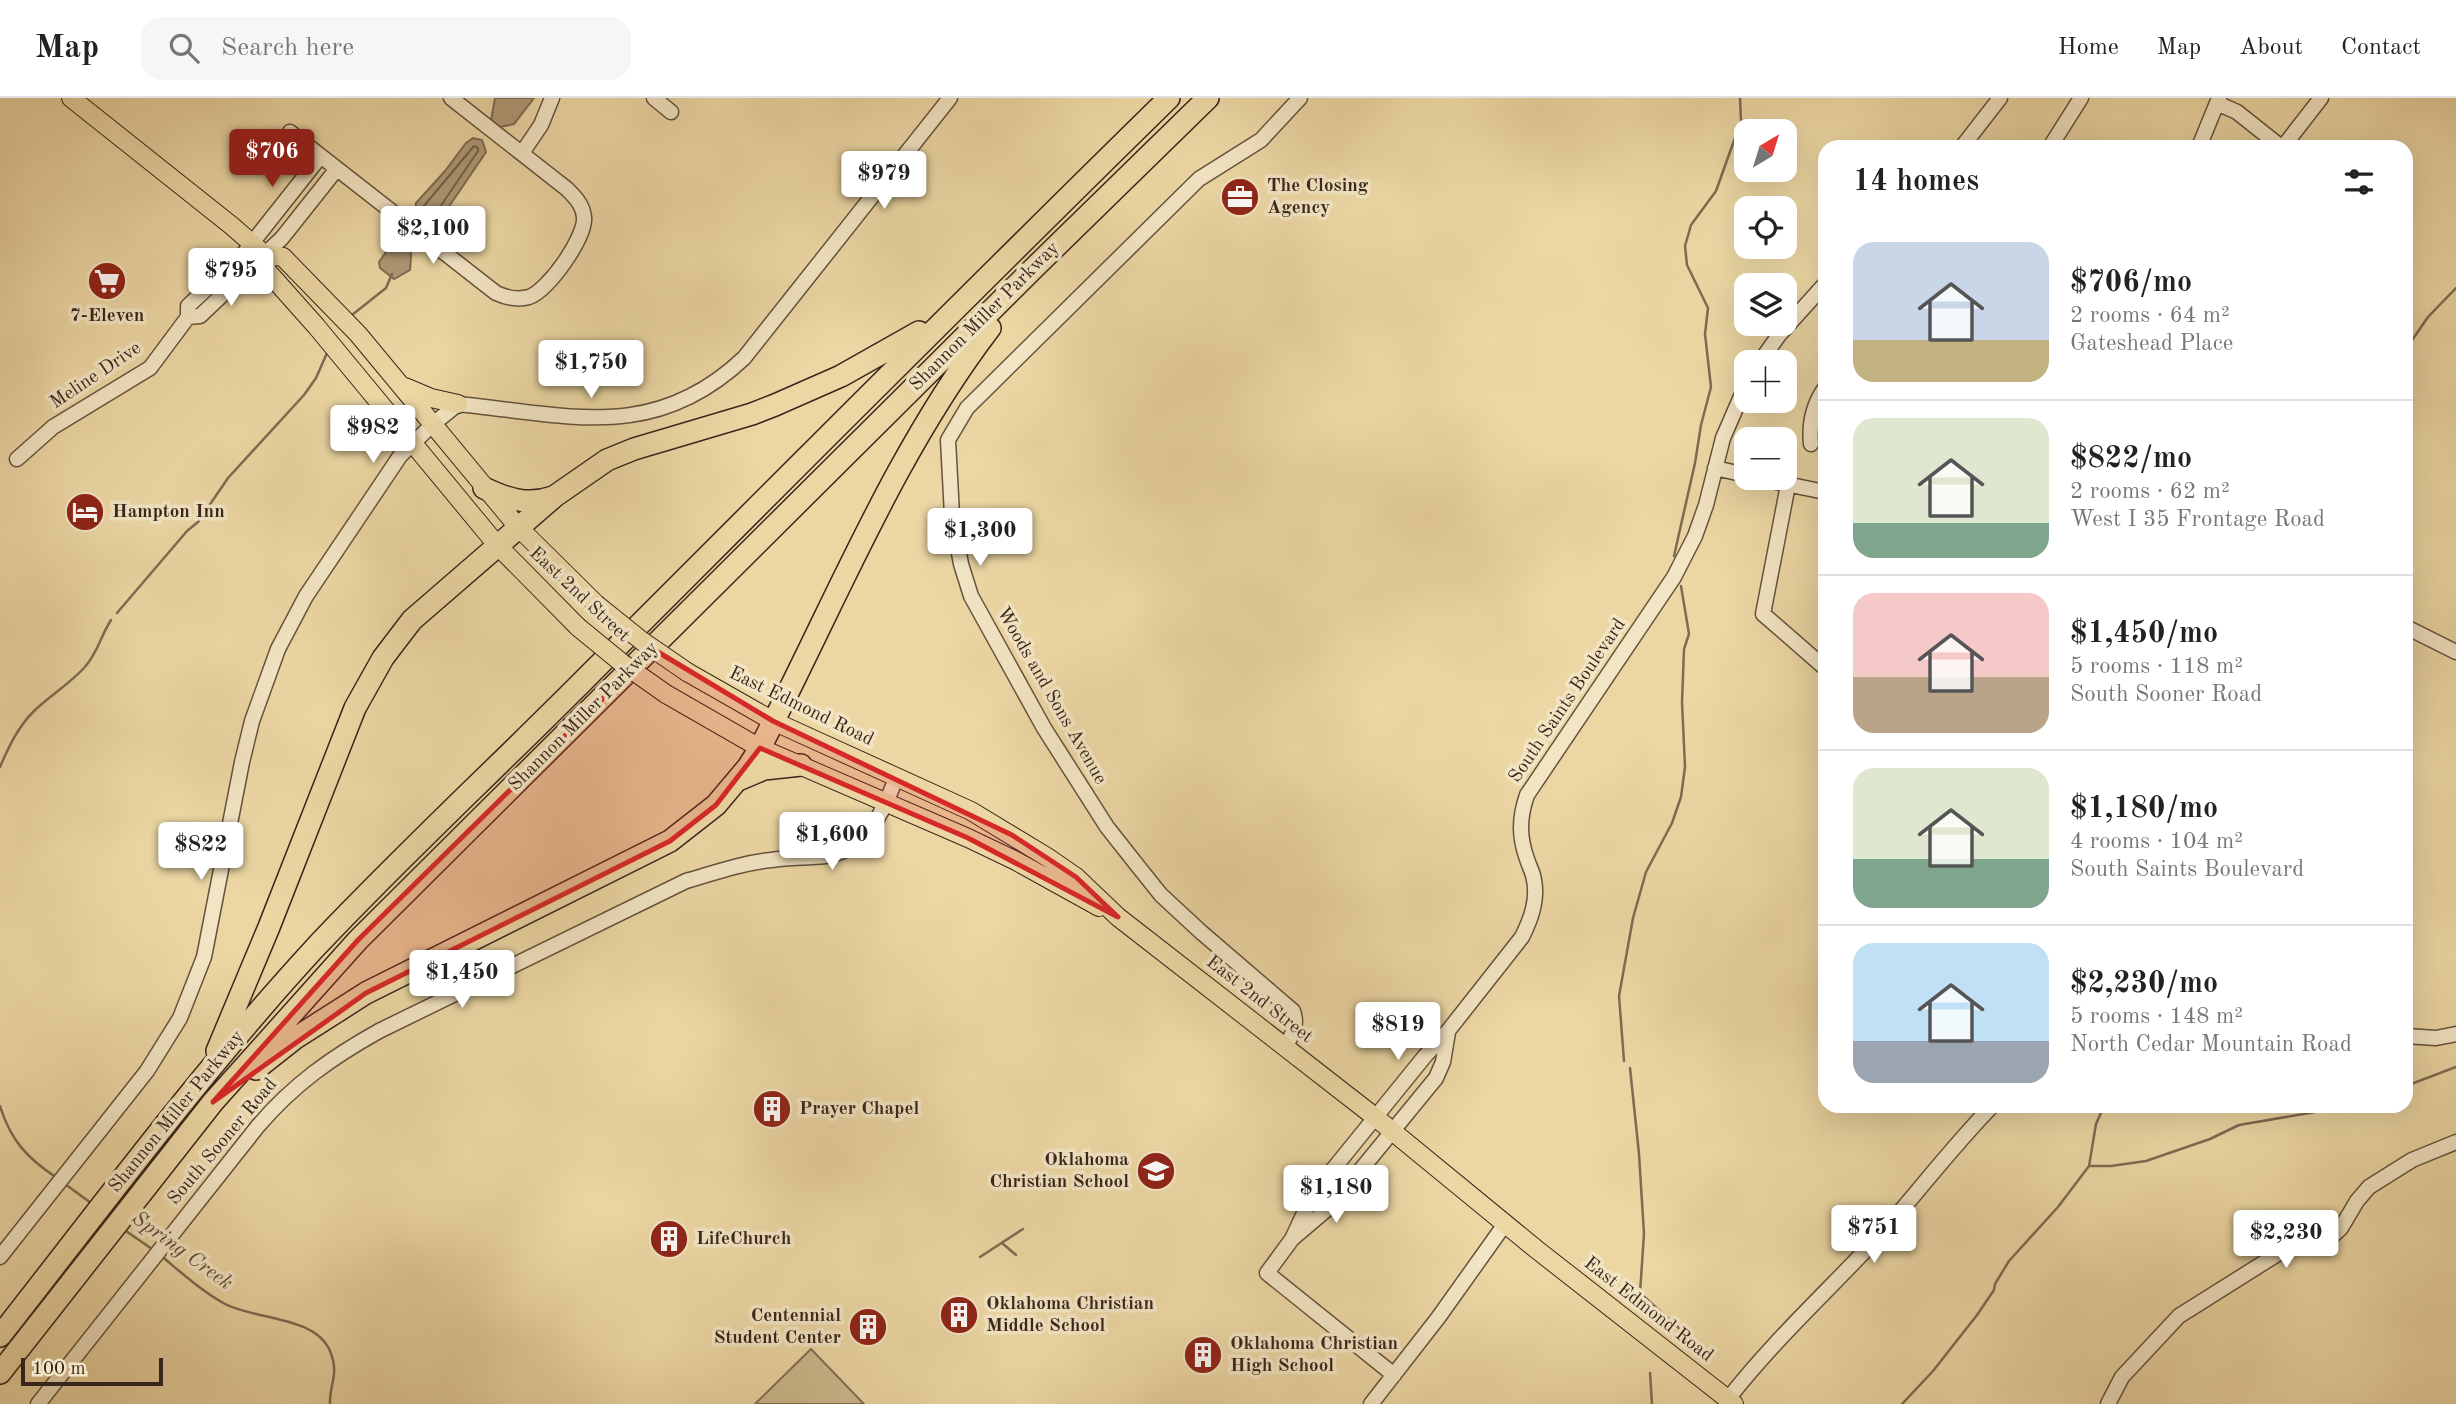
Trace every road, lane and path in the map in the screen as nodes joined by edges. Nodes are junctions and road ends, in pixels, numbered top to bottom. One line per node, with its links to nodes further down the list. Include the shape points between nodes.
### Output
1 (71, 98): 23 (main road, East 2nd Street)
2 (451, 98): 20 (street)
3 (552, 98): 20 (street)
4 (654, 98): 13 (street)
5 (950, 98): 30 (street, via 744,358 699,394 648,413 593,418)
6 (1169, 98): 26 (highway, Shannon Miller Parkway)
7 (1208, 98): 24 (highway, Shannon Miller Parkway)
8 (1300, 98): 59 (street, Woods and Sons Avenue, via 1261,140 1199,179 967,408 948,440 952,515 961,564 988,628 1044,728 1136,865 1161,895 1293,1011 1294,1032)
9 (2000, 98): 15 (street)
10 (2081, 98): 16 (street)
11 (2321, 98): 19 (street)
12 (2218, 100): 17 (street); 18 (street)
13 (671, 112)
14 (290, 132): 21 (street)
15 (1967, 140)
16 (2054, 140)
17 (2202, 140)
18 (2273, 140)
19 (2288, 140)
20 (522, 153): 22 (street, via 581,205 584,225 550,280 535,294 521,298 496,293)
21 (320, 157): 22 (street); 23 (street)
22 (336, 170): 23 (street, via 282,238)
23 (258, 249): 28 (main road, East 2nd Street, via 283,257); 33 (main road, East 2nd Street, via 267,271); 35 (street, Meline Drive, via 200,316 188,317 150,368 53,428)
24 (1038, 264): 49 (highway, via 969,355 922,428); 61 (highway, Shannon Miller Parkway, via 376,922)
25 (1818, 292): 27 (street)
26 (946, 317): 42 (highway, via 808,391 752,414 607,460); 60 (highway, Shannon Miller Parkway, via 365,896)
27 (1768, 350)
28 (400, 384): 30 (main road); 32 (main road, East 2nd Street)
29 (1818, 398): 34 (street)
30 (458, 404): 32 (street)
31 (1734, 413): 36 (street, South Saints Boulevard)
32 (433, 424): 33 (street); 39 (main road, East 2nd Street)
33 (412, 443): 44 (main road, East 2nd Street); 69 (street, via 306,596 265,681 245,752 204,957 180,1018 147,1071)
34 (1811, 444)
35 (17, 459)
36 (1715, 468): 37 (street); 56 (street, South Saints Boulevard, via 1695,536 1674,577 1527,795 1520,835 1534,877 1530,922)
37 (1734, 472)
38 (1797, 487): 41 (street)
39 (485, 488): 42 (highway, via 516,500 542,501); 43 (main road, East 2nd Street)
40 (1787, 490): 47 (street, via 1763,614)
41 (1818, 491)
42 (555, 496): 43 (highway)
43 (518, 527): 44 (highway); 48 (main road, East 2nd Street, bridge, via 596,604)
44 (497, 545): 50 (main road, East 2nd Street, bridge, via 578,627 666,694); 60 (highway, via 412,620 369,680)
45 (2413, 630): 46 (street)
46 (2456, 652)
47 (1818, 662)
48 (687, 672): 49 (main road, East Edmond Road)
49 (774, 721): 50 (highway); 52 (main road, East Edmond Road)
50 (760, 748): 51 (main road, East 2nd Street); 53 (highway)
51 (801, 765): 53 (highway, via 764,769); 54 (main road, East 2nd Street)
52 (897, 776): 54 (street, South Sooner Road); 55 (main road, East 2nd Street, via 971,811 1047,857)
53 (736, 781): 61 (highway, via 716,805 670,841 366,993 294,1039)
54 (886, 803): 55 (main road, East 2nd Street, via 1016,861); 74 (street, South Sooner Road, via 856,844 839,853 769,860 686,881 335,1056 279,1102)
55 (1118, 917): 59 (main road, East 2nd Street)
56 (1448, 1031): 63 (street, South Saints Boulevard); 64 (street, South Saints Boulevard, via 1436,1078)
57 (2456, 1034): 58 (street)
58 (2413, 1036)
59 (1285, 1047): 63 (main road, East 2nd Street)
60 (210, 1069): 70 (highway, Shannon Miller Parkway)
61 (213, 1102): 71 (highway, Shannon Miller Parkway)
62 (1985, 1113): 73 (street, via 1880,1234 1779,1338)
63 (1375, 1117): 64 (main road, East 2nd Street); 67 (street, South Saints Boulevard, via 1313,1194)
64 (1392, 1131): 66 (main road, East 2nd Street); 67 (street, South Saints Boulevard, via 1332,1205)
65 (2456, 1142): 76 (street, via 2412,1160 2369,1187 2329,1239 2287,1248 2179,1316 2122,1377)
66 (1505, 1224): 68 (main road, East 2nd Street); 72 (street)
67 (1292, 1239): 72 (street, South Saints Boulevard, via 1266,1273)
68 (1536, 1249): 73 (main road, East Edmond Road)
69 (0, 1257)
70 (0, 1336)
71 (0, 1373)
72 (1394, 1375): 75 (street)
73 (1731, 1402)
74 (38, 1404)
75 (1371, 1404)
76 (2108, 1404)

